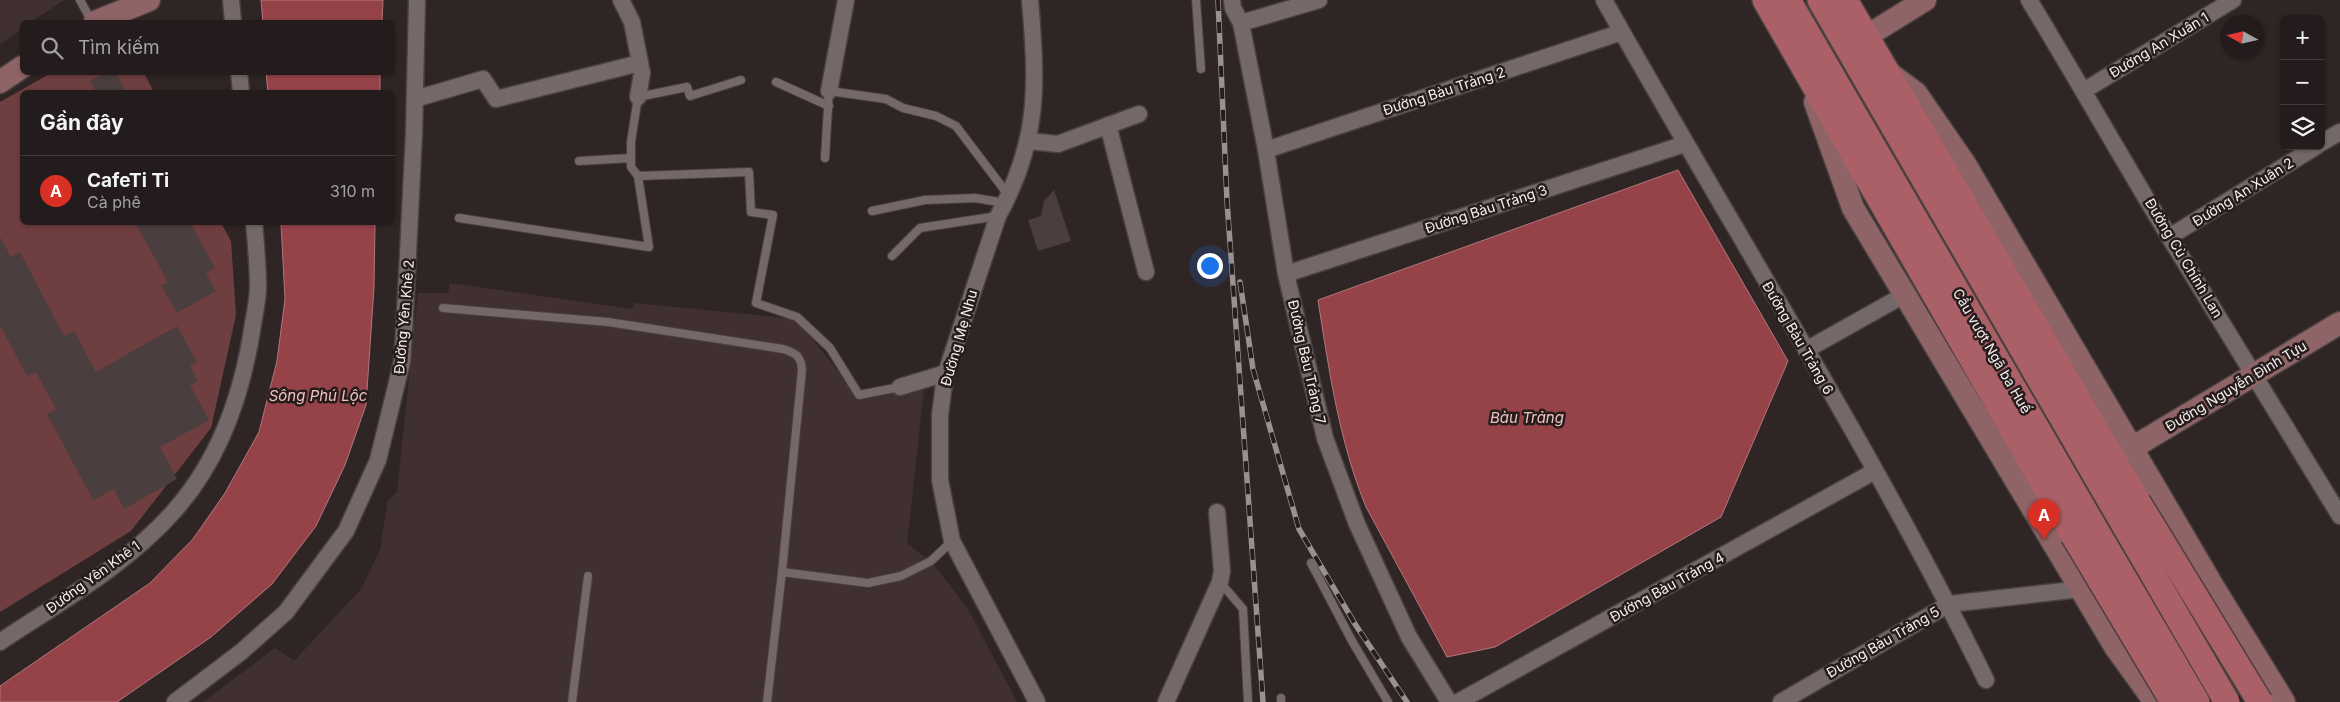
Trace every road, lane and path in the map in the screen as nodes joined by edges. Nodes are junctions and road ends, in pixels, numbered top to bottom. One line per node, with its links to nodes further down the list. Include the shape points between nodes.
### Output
1 (80, 0): 19 (lane)
2 (150, 0): 20 (street)
3 (231, 0): 21 (street)
4 (417, 0): 38 (street, Đường Yên Khê 2)
5 (621, 0): 25 (street, via 632,22)
6 (846, 0): 37 (street)
7 (1030, 0): 42 (street, Đường Mẹ Nhu, via 1036,94)
8 (1196, 0): 28 (lane)
9 (1232, 0): 22 (street, Đường Bàu Trảng 7)
10 (1319, 0): 22 (street)
11 (1604, 0): 23 (street, Đường Bàu Trảng 6)
12 (1765, 0): 26 (main road, Cầu vượt Ngã ba Huế)
13 (1788, 0): 94 (main road, Cầu vượt Ngã ba Huế, bridge)
14 (1820, 0): 95 (main road, Cầu vượt Ngã ba Huế, bridge)
15 (1845, 0): 24 (main road)
16 (1925, 0): 24 (street)
17 (2029, 0): 35 (street, Đường Cù Chính Lan)
18 (2233, 0): 35 (street, Đường An Xuân 1)
19 (92, 20)
20 (98, 20)
21 (233, 20)
22 (1241, 23): 45 (street, Đường Bàu Trảng 7)
23 (1622, 32): 44 (street, Đường Bàu Trảng 6); 45 (street, Đường Bàu Trảng 2)
24 (1867, 36): 29 (main road)
25 (640, 63): 36 (street, via 642,73); 38 (street, via 496,99 483,79)
26 (1801, 63): 59 (street, via 1853,208); 93 (main road, Cầu vượt Ngã ba Huế, bridge, via 2073,536)
27 (20, 68): 32 (street)
28 (1202, 69)
29 (1890, 73): 66 (street, via 1916,93 1964,164); 96 (main road, bridge, via 2138,502)
30 (239, 75): 34 (street)
31 (741, 80): 36 (lane, via 690,96 687,87)
32 (0, 82)
33 (776, 82): 37 (lane)
34 (241, 90)
35 (2084, 90): 55 (street, Đường Cù Chính Lan)
36 (638, 97): 47 (lane)
37 (829, 98): 48 (lane); 51 (lane, via 886,99 956,126)
38 (415, 99): 83 (street, Đường Yên Khê 2, via 409,280 402,362 378,460 346,531 286,612 241,652)
39 (1139, 114): 40 (street)
40 (1108, 125): 42 (street, via 1058,144); 57 (street)
41 (2340, 132): 43 (street)
42 (1029, 141): 51 (street, Đường Mẹ Nhu)
43 (2325, 141)
44 (1685, 144): 58 (street, Đường Bàu Trảng 3); 62 (street, Đường Bàu Trảng 6)
45 (1266, 150): 58 (street, Đường Bàu Trảng 7)
46 (2310, 150): 55 (street, Đường An Xuân 2)
47 (631, 158): 49 (lane); 50 (lane, via 631,167)
48 (825, 158)
49 (579, 161)
50 (638, 176): 53 (lane, via 649,247); 65 (lane, via 749,172 751,212 773,215 756,303 797,318 830,348 859,395)
51 (1004, 205): 52 (lane, via 975,198 926,200); 56 (lane, via 920,228); 63 (street, Đường Mẹ Nhu)
52 (872, 211)
53 (459, 218)
54 (254, 225): 79 (street, Đường Yên Khê 1, via 258,288 250,346 237,400 214,456 175,510 139,545 105,572)
55 (2169, 237): 64 (street, Đường Cù Chính Lan)
56 (892, 256)
57 (1146, 272)
58 (1286, 274): 90 (street, Đường Bàu Trảng 7, via 1325,438 1357,524 1409,637)
59 (1904, 295): 62 (street); 76 (street)
60 (443, 308): 72 (lane, via 608,322 783,348 796,353 802,370)
61 (2340, 324): 64 (street, Đường Nguyễn Đình Tựu)
62 (1806, 350): 67 (street, Đường Bàu Trảng 6)
63 (946, 373): 65 (street); 70 (street, Đường Mẹ Nhu, via 940,415 940,480)
64 (2255, 373): 66 (street, Đường Nguyễn Đình Tựu); 69 (street, Đường Cù Chính Lan)
65 (900, 387)
66 (2132, 448): 75 (street)
67 (1875, 471): 77 (street, Đường Bàu Trảng 6); 91 (street, Đường Bàu Trảng 4)
68 (1217, 512): 74 (street)
69 (2339, 512)
70 (952, 541): 72 (lane, via 931,562 901,576 868,583); 86 (street, Đường Mẹ Nhu)
71 (1311, 563): 89 (lane)
72 (782, 572): 85 (lane)
73 (588, 576): 84 (lane)
74 (1220, 582): 87 (street); 88 (lane, via 1243,609)
75 (2214, 588): 78 (street); 80 (street, via 2198,580 2153,591 2127,611 2116,631)
76 (2080, 589): 77 (street, Đường Bàu Trảng 5); 80 (street)
77 (1949, 604): 81 (street, Đường Bàu Trảng 6); 92 (street, Đường Bàu Trảng 5)
78 (2239, 628): 82 (street, via 2240,653 2208,688 2180,696); 97 (street)
79 (0, 642)
80 (2116, 648): 82 (street)
81 (1986, 680)
82 (2151, 699)
83 (175, 702)
84 (572, 702)
85 (767, 702)
86 (1037, 702)
87 (1166, 702)
88 (1248, 702)
89 (1388, 702)
90 (1449, 702)
91 (1458, 702)
92 (1781, 702)
93 (2173, 702)
94 (2197, 702)
95 (2227, 702)
96 (2260, 702)
97 (2284, 702)

